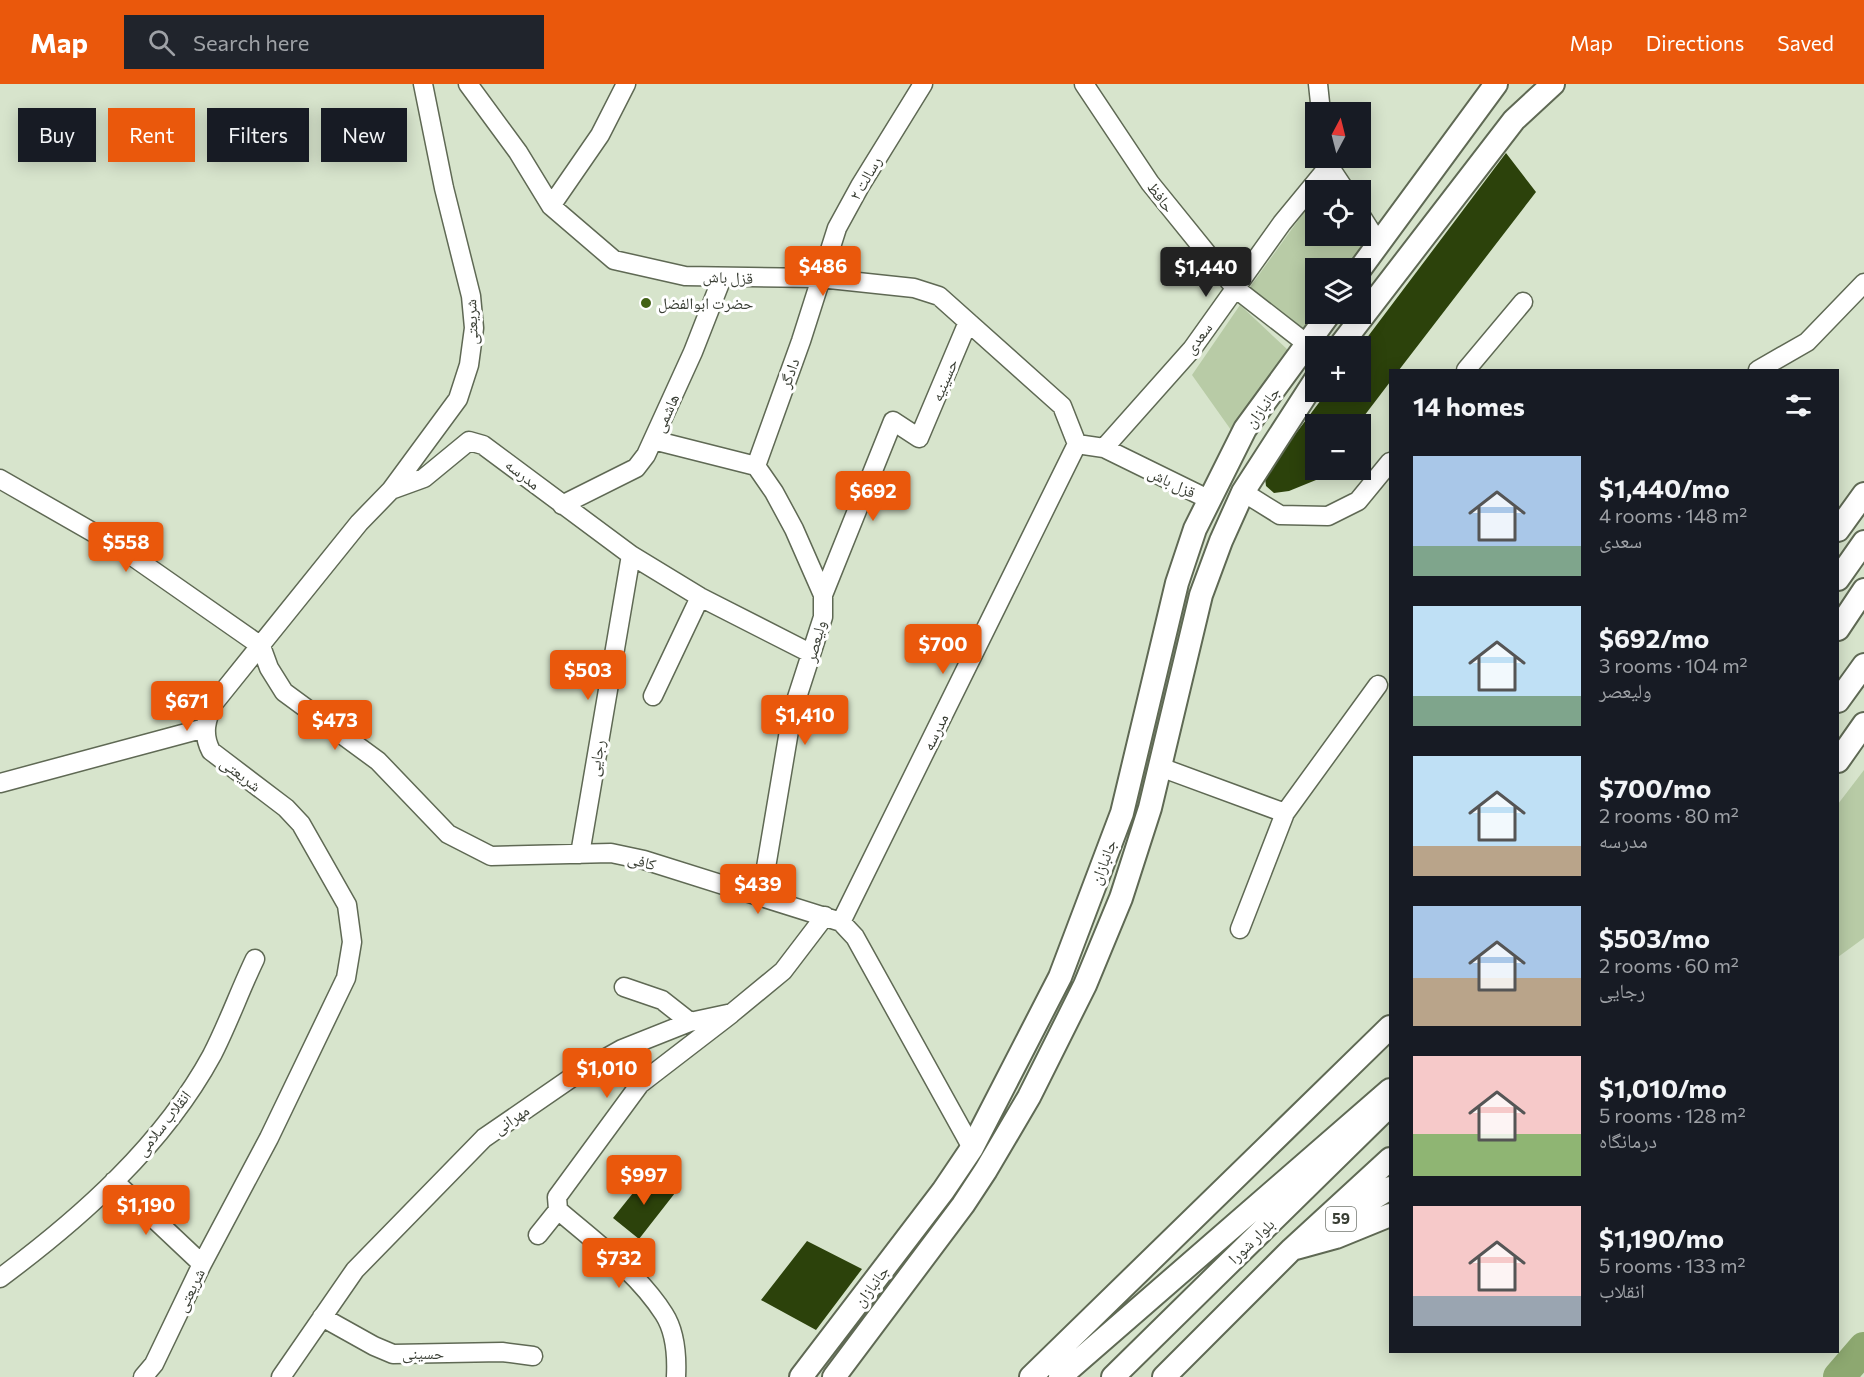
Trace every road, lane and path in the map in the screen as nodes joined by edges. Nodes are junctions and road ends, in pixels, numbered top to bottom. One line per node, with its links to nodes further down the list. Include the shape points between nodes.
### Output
1 (423, 84): 33 (street, شریعتی, via 471,296 473,348 458,399)
2 (468, 84): 11 (street, قزل باش, via 518,152)
3 (626, 84): 11 (street, via 600,135)
4 (923, 84): 15 (street, رسالت ۲, via 846,211)
5 (1084, 84): 18 (street, حافظ, via 1150,183)
6 (1318, 84): 9 (street)
7 (1496, 84): 13 (main road)
8 (1552, 84): 19 (main road, via 1514,120)
9 (1320, 102)
10 (1323, 168): 18 (street, سعدی)
11 (551, 206): 16 (street, قزل باش, via 614,260 666,273)
12 (1371, 230): 13 (street)
13 (1380, 243): 14 (main road)
14 (1368, 258)
15 (820, 278): 16 (street, قزل باش); 21 (street, قزل باش, via 914,288 939,296); 31 (street, دادگر)
16 (722, 279): 27 (street, هاشمی)
17 (1864, 283): 25 (street, via 1807,342)
18 (1235, 288): 22 (street, حافظ); 29 (street, سعدی, via 1192,349)
19 (1371, 291)
20 (1523, 302): 24 (street)
21 (968, 322): 28 (street, قزل باش, via 1062,406); 43 (street, حسینیه, via 919,438 893,421)
22 (1305, 342)
23 (1305, 347): 36 (main road, جانبازان, via 1245,429)
24 (1467, 369)
25 (1760, 369)
26 (1305, 393): 34 (main road, جانبازان)
27 (654, 440): 31 (street); 37 (street, هاشمی, via 636,468)
28 (1077, 444): 29 (street, قزل باش); 60 (street, مدرسه)
29 (1104, 448): 36 (street, قزل باش)
30 (1389, 463): 34 (street, via 1358,501 1328,516 1280,515)
31 (756, 466): 43 (street, ولیعصر, via 795,529)
32 (0, 479): 46 (street, via 122,549)
33 (391, 490): 37 (street, مدرسه, via 424,478 469,441 494,451); 46 (street, شریعتی, via 359,523)
34 (1243, 492): 55 (main road, جانبازان, via 1201,595)
35 (1864, 494): 38 (main road)
36 (1208, 499): 69 (main road, جانبازان, via 1177,583 1122,813 1060,976)
37 (562, 505): 40 (street, مدرسه)
38 (1839, 529)
39 (1864, 542): 41 (main road)
40 (632, 555): 44 (street, مدرسه); 58 (street, رجایی)
41 (1839, 578)
42 (1864, 590): 45 (main road)
43 (823, 595): 47 (street, ولیعصر, via 823,617)
44 (700, 597): 47 (street, مدرسه); 50 (street)
45 (1839, 628)
46 (261, 645): 53 (street, شریعتی, via 214,703); 58 (street, کافی, via 284,692 378,761 448,834 491,856)
47 (810, 653): 59 (street, ولیعصر, via 792,713)
48 (1864, 665): 51 (main road)
49 (1378, 685): 57 (street)
50 (653, 696)
51 (1839, 700)
52 (1864, 724): 54 (main road)
53 (205, 728): 56 (street); 78 (street, شریعتی, via 205,741 211,751 301,824 347,905 352,942 346,978 269,1138)
54 (1839, 760)
55 (1160, 767): 57 (street); 71 (main road, جانبازان, via 1121,898 1085,985 1029,1097)
56 (0, 783)
57 (1286, 813): 61 (street)
58 (580, 854): 59 (street, کافی, via 611,853 644,860)
59 (760, 897): 60 (street, کافی)
60 (833, 919): 64 (street, مهرانی, via 783,971); 69 (street, via 855,937)
61 (1240, 929)
62 (255, 959): 72 (street, انقلاب سلامی, via 212,1054 173,1115)
63 (624, 987): 65 (street, via 662,1000)
64 (732, 1013): 65 (street, مهرانی); 74 (street, via 640,1084 557,1197)
65 (690, 1022): 80 (street, مهرانی, via 604,1059 484,1138 355,1270)
66 (1389, 1028): 87 (main road)
67 (1389, 1091): 88 (main road)
68 (1389, 1106): 89 (main road, بلوار شورا)
69 (972, 1148): 71 (main road); 85 (main road, جانبازان)
70 (1389, 1160): 77 (main road, بلوار شورا)
71 (986, 1170): 86 (main road, جانبازان)
72 (114, 1181): 78 (street); 79 (street, انقلاب سلامی)
73 (1389, 1189): 77 (main road, 59)
74 (558, 1210): 76 (street); 84 (street, via 625,1268 664,1314 672,1336)
75 (1389, 1215): 77 (main road, via 1336,1237)
76 (538, 1235)
77 (1292, 1249): 90 (main road, بلوار شورا)
78 (202, 1264): 82 (street, شریعتی)
79 (0, 1278)
80 (322, 1317): 81 (street, حسینی, via 393,1354 502,1352); 83 (street, مهرانی)
81 (533, 1356)
82 (154, 1373)
83 (281, 1377)
84 (676, 1377)
85 (801, 1377)
86 (834, 1377)
87 (1031, 1377)
88 (1060, 1377)
89 (1113, 1377)
90 (1164, 1377)

